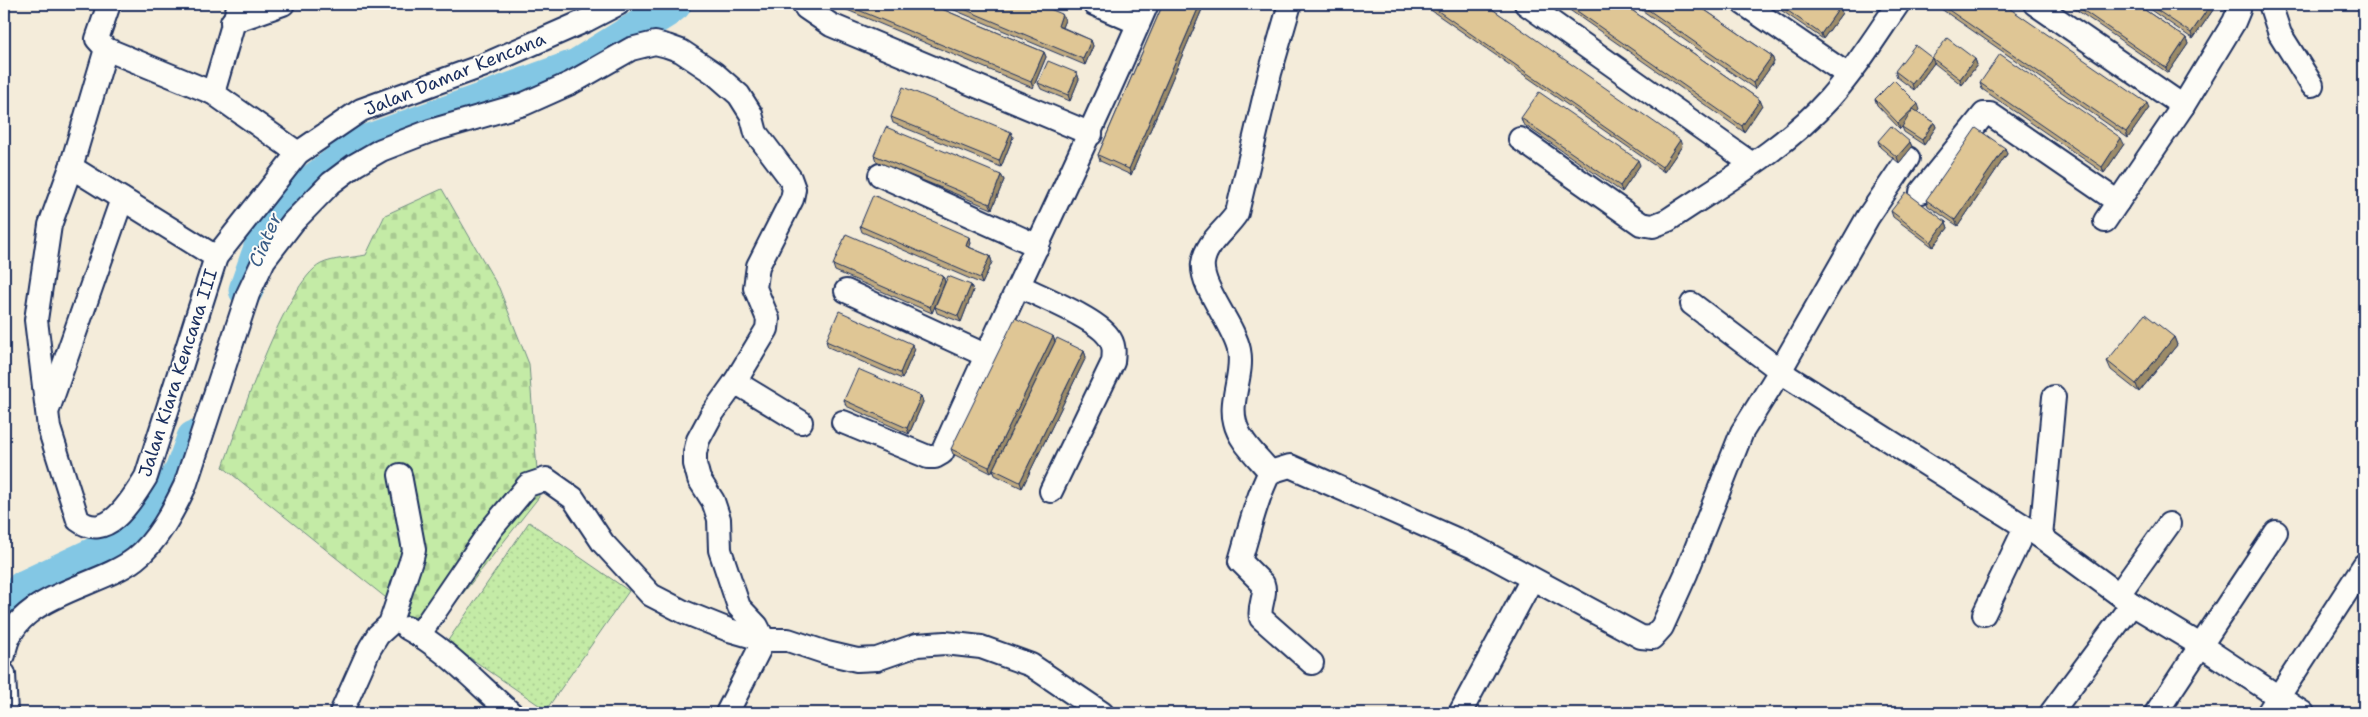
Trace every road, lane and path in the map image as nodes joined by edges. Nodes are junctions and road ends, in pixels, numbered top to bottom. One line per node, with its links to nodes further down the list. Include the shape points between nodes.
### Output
1 (109, 4): 15 (street, Jalan Kiara Kencana III)
2 (283, 4): 13 (street)
3 (618, 4): 22 (street, Jalan Damar Kencana, via 482,66 362,110)
4 (804, 4): 20 (street, via 831,25)
5 (1094, 4): 14 (street)
6 (1290, 4): 43 (street, via 1237,213 1210,243 1202,265 1205,279 1239,350 1234,421 1245,443)
7 (1526, 4): 24 (street)
8 (1744, 4): 16 (street)
9 (1898, 4): 16 (street)
10 (2035, 4): 19 (street)
11 (2238, 4): 19 (street, via 2234,22)
12 (2270, 4): 17 (street, via 2280,34)
13 (236, 13): 18 (street)
14 (1143, 14): 20 (street)
15 (102, 44): 18 (street); 25 (street, Jalan Kiara Kencana III)
16 (1848, 75): 24 (street, via 1828,100 1796,130)
17 (2312, 85)
18 (213, 93): 22 (street)
19 (2183, 106): 29 (street)
20 (1091, 134): 31 (street)
21 (1520, 139): 24 (street, via 1641,224 1653,226 1668,220)
22 (298, 153): 32 (street, Jalan Kiara Kencana III)
23 (1908, 158): 37 (street, via 1868,217)
24 (1752, 164)
25 (71, 167): 28 (street); 40 (street, Jalan Kiara Kencana III, via 50,226 36,320)
26 (880, 175): 31 (street)
27 (1922, 192): 29 (street, via 1984,114 1990,114)
28 (122, 199): 32 (street); 40 (street)
29 (2118, 202): 30 (street)
30 (2105, 221)
31 (1038, 246): 33 (street)
32 (216, 257): 40 (street, Jalan Kiara Kencana III, via 146,477 132,500 106,525 95,528 78,520)
33 (1020, 286): 36 (street); 45 (street, via 1097,326 1109,337 1115,351 1113,362)
34 (846, 291): 36 (street)
35 (1692, 304): 37 (street)
36 (986, 354): 42 (street, via 942,453 935,457)
37 (1780, 371): 48 (street); 50 (street, via 1742,432 1686,574 1662,627 1652,638 1641,637)
38 (735, 382): 41 (street); 55 (street, via 698,440 695,464 719,519 720,550 739,607 757,626); 57 (street, via 767,329 768,319 755,288 758,266 787,213 794,189 790,178 756,133 752,114 739,95 714,73 681,51 667,46 654,44 631,49 524,104 430,131 381,150 330,183 293,222 264,260 248,294 185,486 173,512 135,559 50,599 23,620 9,636)
39 (2054, 397): 48 (street)
40 (47, 413)
41 (801, 422)
42 (843, 422)
43 (1270, 472): 50 (street, via 1290,466 1476,548); 58 (street, via 1260,492 1240,561 1264,584 1259,611 1261,618)
44 (400, 475): 53 (street, via 414,550)
45 (1051, 492)
46 (2169, 524): 51 (street)
47 (2276, 532): 56 (street)
48 (2033, 533): 51 (street); 52 (street)
49 (2364, 565): 60 (street)
50 (1532, 579): 66 (street)
51 (2125, 599): 56 (street); 67 (street)
52 (1984, 614)
53 (390, 624): 54 (street, via 401,625); 62 (street, via 370,648)
54 (419, 635): 55 (street, via 492,528 528,485 546,479 573,498 603,543 651,595 729,630); 63 (street, via 444,651 490,697)
55 (764, 640): 64 (street); 65 (street, via 788,640 857,660 877,658 917,645 945,643 981,647 1031,665)
56 (2200, 645): 60 (street); 68 (street)
57 (4, 655)
58 (1312, 663)
59 (4, 674): 61 (street)
60 (2274, 705): 69 (street)
61 (6, 713)
62 (341, 713)
63 (511, 713)
64 (727, 713)
65 (1102, 713)
66 (1460, 713)
67 (2050, 713)
68 (2156, 713)
69 (2303, 713)

